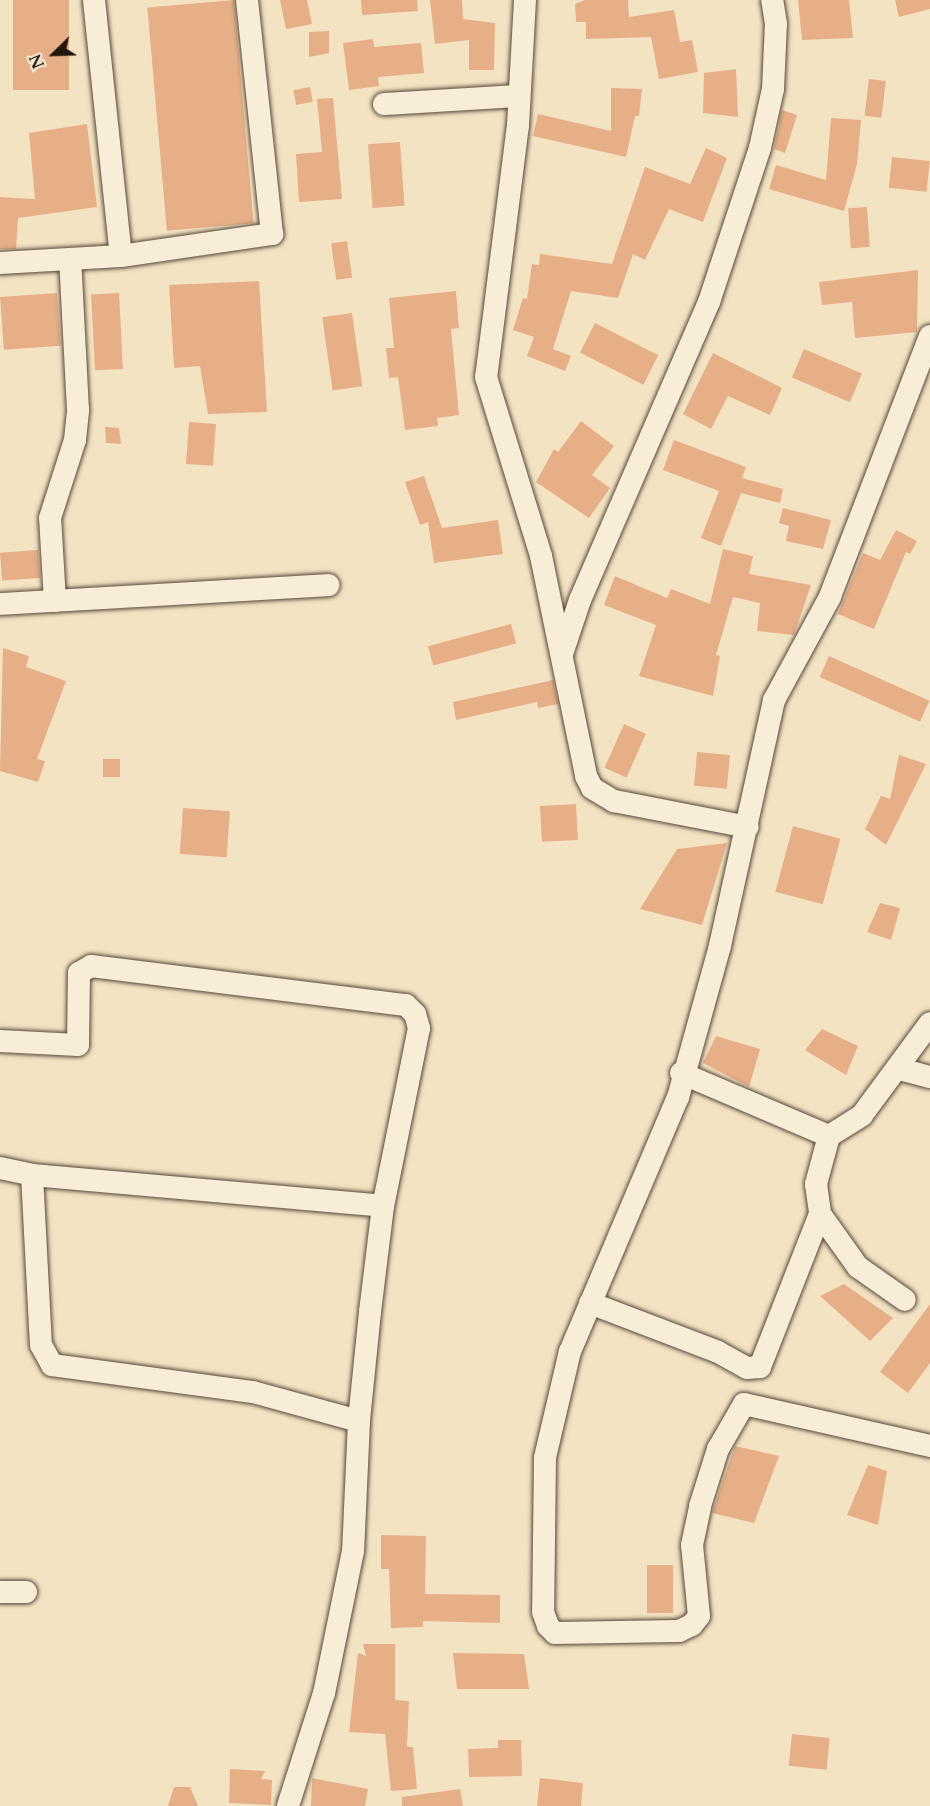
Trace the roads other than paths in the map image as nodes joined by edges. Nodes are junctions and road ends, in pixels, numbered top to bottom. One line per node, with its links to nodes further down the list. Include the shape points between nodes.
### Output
1 (94, 0): 7 (street)
2 (247, 0): 7 (street, via 272,234)
3 (525, 0): 5 (street)
4 (772, 0): 14 (street, via 776,24 773,88 756,159 709,302 580,600)
5 (519, 96): 6 (street); 14 (street, via 486,376 541,556)
6 (384, 104)
7 (121, 256): 8 (street)
8 (70, 259): 9 (street); 12 (street, via 78,410 75,440 50,518)
9 (0, 263)
10 (930, 336): 15 (street, via 830,597 774,700)
11 (328, 585): 12 (street)
12 (56, 601): 13 (street)
13 (0, 604)
14 (562, 656): 15 (street, via 592,788 614,801)
15 (748, 827): 19 (street, via 720,946)
16 (930, 1023): 18 (street)
17 (0, 1041): 24 (street, via 78,1045 79,973 91,966 406,1005 420,1028)
18 (900, 1069): 20 (street); 21 (street, via 862,1115)
19 (681, 1073): 21 (street); 27 (street, via 678,1097)
20 (930, 1077)
21 (829, 1136): 25 (street, via 816,1184)
22 (0, 1168): 23 (street)
23 (32, 1175): 24 (street); 28 (street, via 41,1345 52,1365 253,1392)
24 (383, 1206): 28 (street)
25 (820, 1214): 26 (street, via 858,1267); 27 (street, via 760,1367 747,1368 718,1352)
26 (905, 1300)
27 (590, 1303): 29 (street, via 570,1351 545,1458 543,1612 555,1632 679,1631 692,1625 699,1616 692,1545 700,1506 718,1449 744,1404)
28 (359, 1421): 32 (street, via 353,1551 342,1623)
29 (930, 1446)
30 (0, 1592): 31 (street)
31 (26, 1592)
32 (288, 1806)

